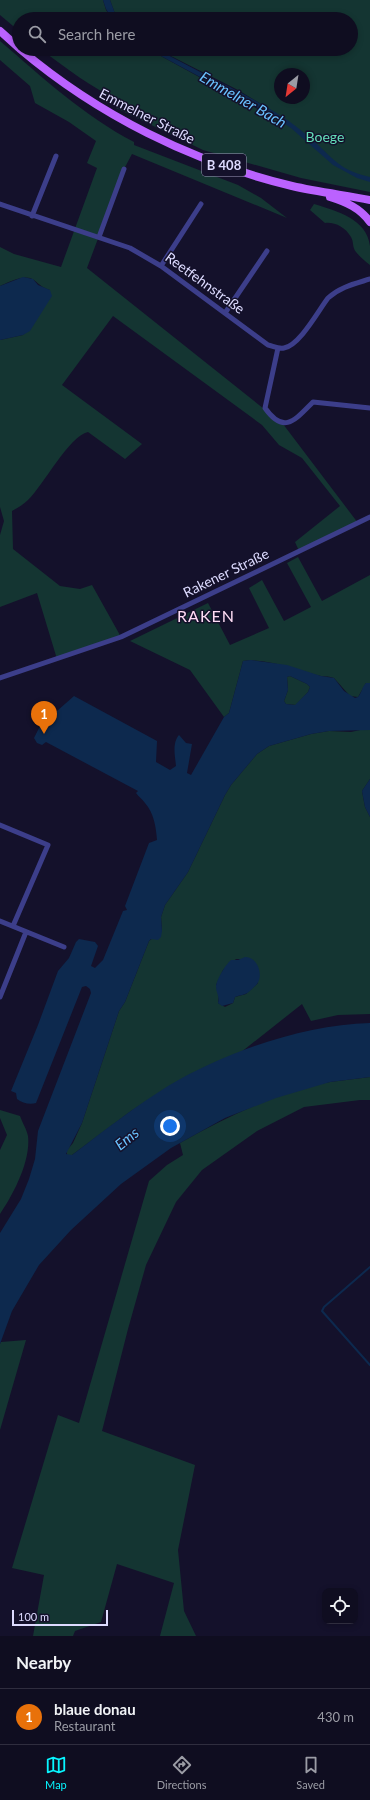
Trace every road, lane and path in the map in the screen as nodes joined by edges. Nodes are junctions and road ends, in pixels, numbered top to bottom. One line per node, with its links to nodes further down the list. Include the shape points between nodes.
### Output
1 (0, 31): 2 (main road, Emmelner Straße / B 408)
2 (12, 42)
3 (28, 56): 6 (main road, Emmelner Straße / B 408, via 86,100 135,127 220,164)
4 (56, 156): 10 (street)
5 (124, 170): 12 (street)
6 (302, 188): 7 (main road, Emmelner Straße / B 408); 11 (main road, via 355,207)
7 (370, 200)
8 (0, 204): 10 (street, Reetfehnstraße)
9 (201, 204): 14 (street)
10 (32, 216): 12 (street, Reetfehnstraße)
11 (370, 222)
12 (99, 237): 14 (street, Reetfehnstraße, via 130,248)
13 (267, 251): 16 (street)
14 (161, 266): 16 (street, Reetfehnstraße)
15 (370, 279): 17 (street, via 340,288 328,298 294,344)
16 (225, 313): 17 (street, Reetfehnstraße, via 268,345)
17 (278, 348): 18 (street, via 265,408 271,417 283,424 290,422 313,402)
18 (370, 408)
19 (370, 517): 20 (street, Rakener Straße, via 121,637)
20 (0, 678)
21 (0, 825): 23 (street, via 48,844)
22 (0, 921): 23 (street)
23 (13, 926): 24 (street)
24 (26, 932): 25 (street); 26 (street)
25 (64, 948)
26 (0, 997)

